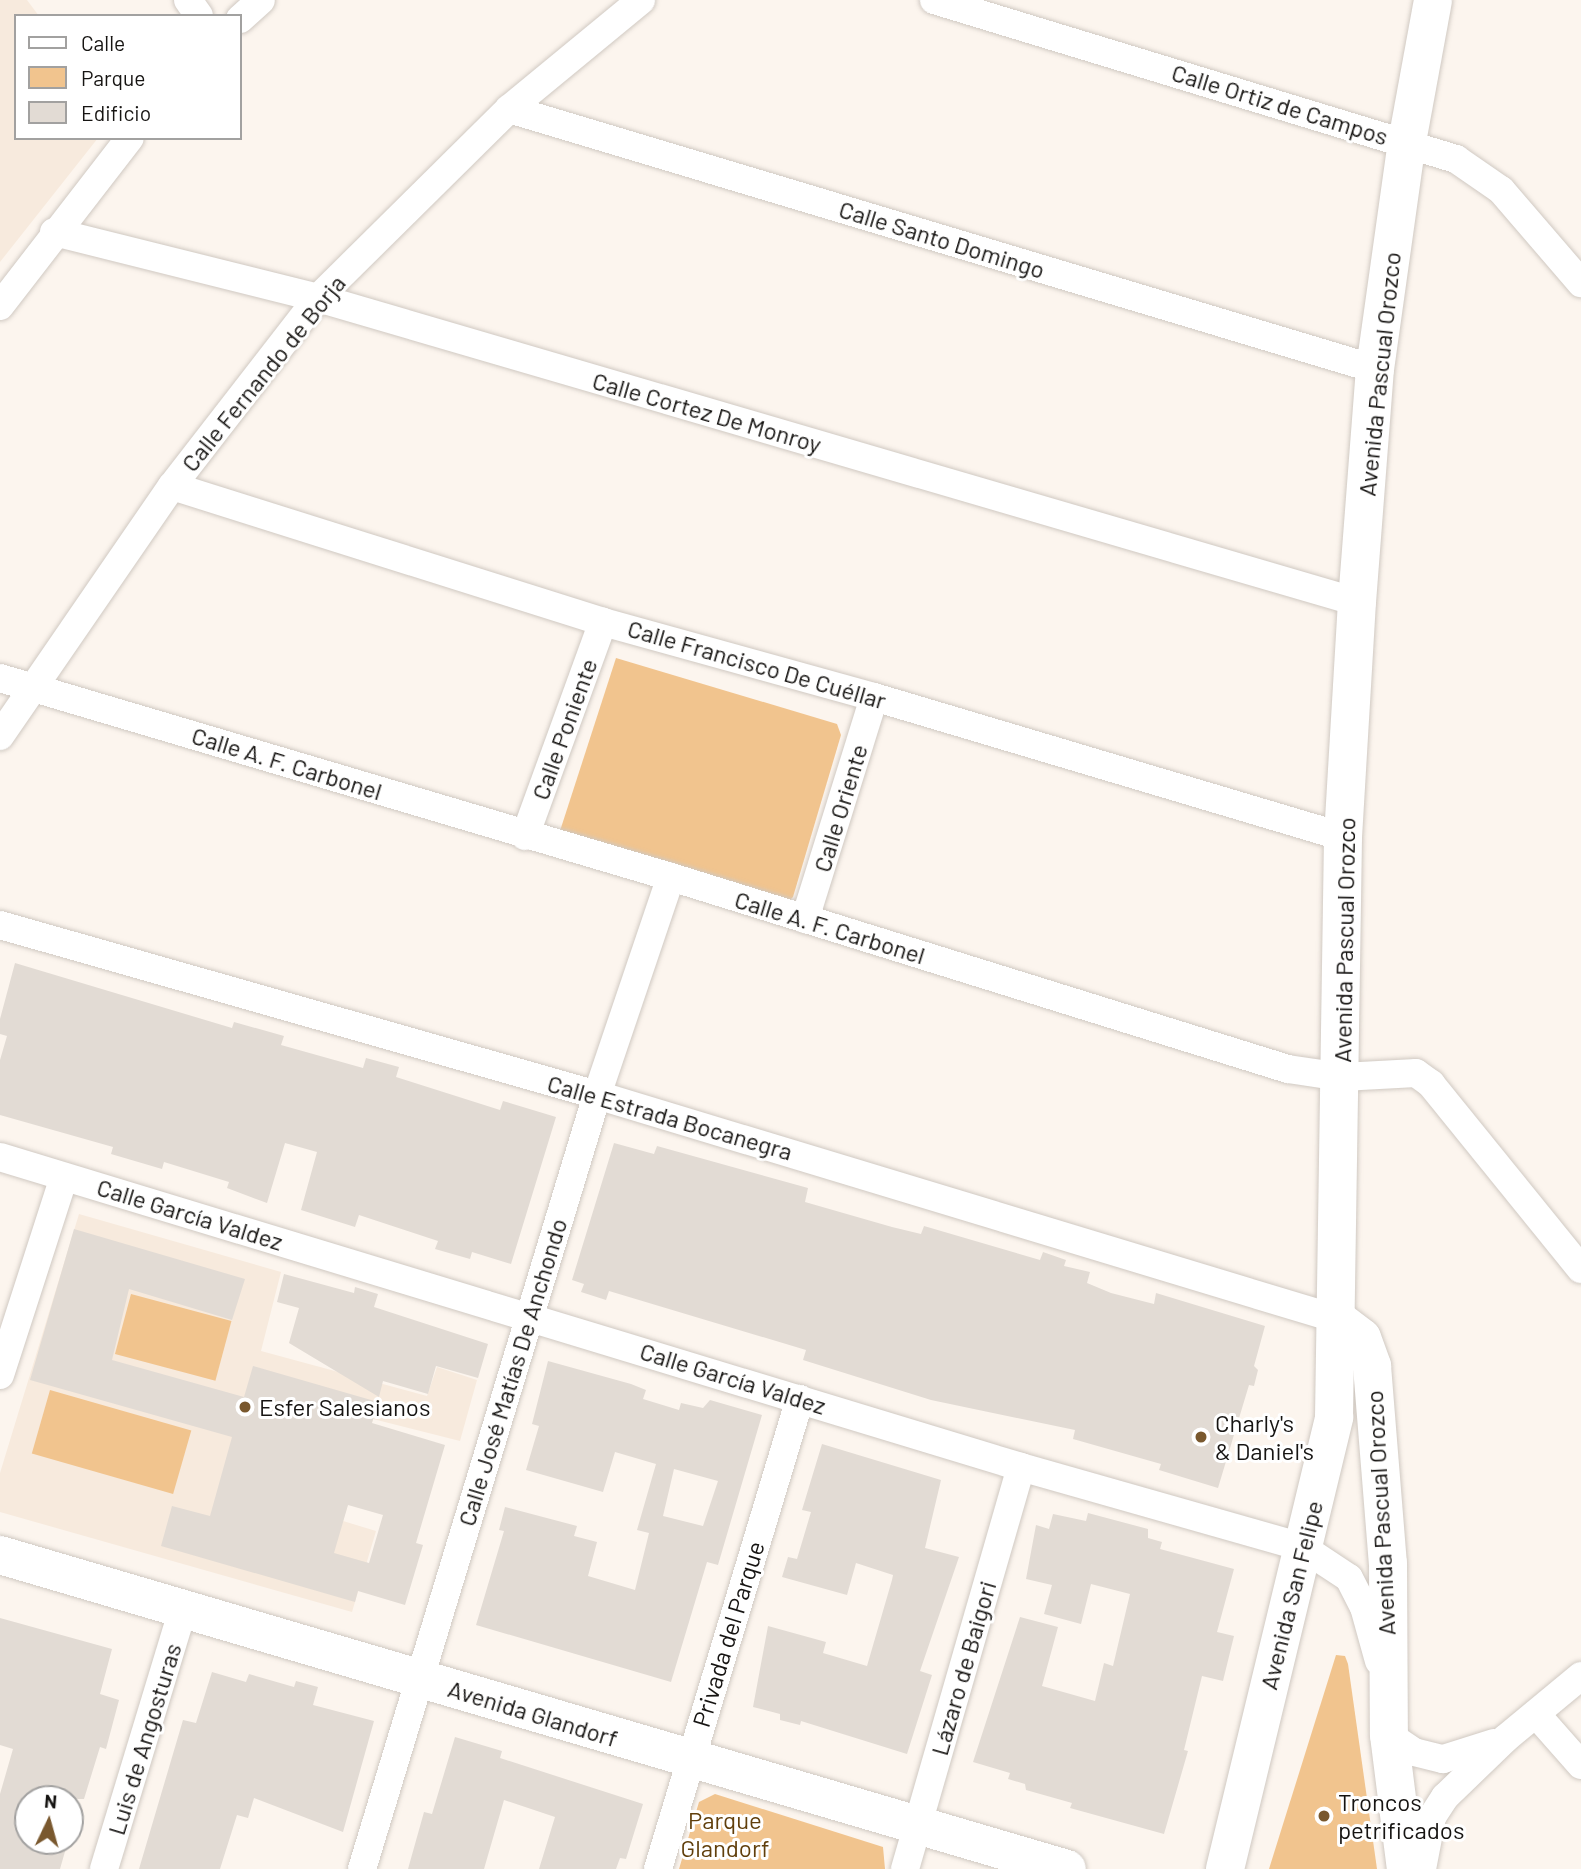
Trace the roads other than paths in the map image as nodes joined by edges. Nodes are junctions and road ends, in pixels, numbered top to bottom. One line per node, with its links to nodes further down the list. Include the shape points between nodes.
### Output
1 (261, 0): 5 (street)
2 (641, 0): 6 (street, Calle Fernando de Borja)
3 (934, 0): 8 (street, Calle Ortiz de Campos)
4 (1433, 0): 8 (main road, Avenida Pascual Orozco)
5 (242, 17)
6 (509, 109): 11 (street, Calle Fernando de Borja); 13 (street, Calle Santo Domingo)
7 (128, 140): 9 (street)
8 (1407, 142): 10 (street, Calle Ortiz de Campos, via 1456,159 1487,177); 13 (main road, Avenida Pascual Orozco)
9 (54, 232): 11 (street, Calle Cortez De Monroy); 12 (street)
10 (1581, 283)
11 (318, 298): 14 (street, Calle Fernando de Borja); 15 (street, Calle Cortez De Monroy)
12 (0, 306)
13 (1375, 369): 15 (main road, Avenida Pascual Orozco)
14 (172, 486): 16 (street, Calle Francisco De Cuéllar); 18 (street, Calle Fernando de Borja)
15 (1357, 602): 22 (main road, Avenida Pascual Orozco)
16 (603, 622): 19 (street, Calle Francisco De Cuéllar); 21 (street, Calle Poniente)
17 (0, 678): 18 (street, Calle A. F. Carbonel)
18 (31, 688): 20 (street, Calle Fernando de Borja); 21 (street, Calle A. F. Carbonel)
19 (874, 696): 22 (street, Calle Francisco De Cuéllar); 24 (street, Calle Oriente)
20 (0, 736)
21 (525, 835): 23 (street, Calle A. F. Carbonel)
22 (1343, 837): 26 (main road, Avenida Pascual Orozco)
23 (671, 877): 24 (street, Calle A. F. Carbonel); 27 (street, Calle José Matías De Anchondo)
24 (806, 919): 26 (street, Calle A. F. Carbonel, via 1288,1069)
25 (0, 925): 27 (street, Calle Estrada Bocanegra)
26 (1342, 1077): 30 (street, Calle A. F. Carbonel, via 1406,1071 1424,1077); 32 (main road, Avenida Pascual Orozco)
27 (597, 1095): 31 (street, Calle José Matías De Anchondo); 32 (street, Calle Estrada Bocanegra)
28 (0, 1157): 29 (street, Calle García Valdez)
29 (64, 1177): 31 (street, Calle García Valdez); 33 (street)
30 (1581, 1269)
31 (529, 1316): 34 (street, Calle García Valdez); 40 (street, Calle José Matías De Anchondo)
32 (1337, 1319): 36 (main road, Avenida San Felipe, via 1334,1416); 41 (main road, Avenida Pascual Orozco, via 1362,1338 1372,1366 1388,1563)
33 (0, 1375)
34 (800, 1399): 35 (street, Calle García Valdez); 45 (street, Privada del Parque)
35 (1021, 1467): 36 (street, Calle García Valdez); 47 (street, Lázaro de Baigori)
36 (1301, 1547): 41 (street, Calle García Valdez, via 1336,1568 1358,1593); 53 (main road, Avenida San Felipe)
37 (0, 1555): 38 (main road, Avenida Glandorf)
38 (183, 1609): 40 (main road, Avenida Glandorf); 48 (street, Luis de Angosturas)
39 (1581, 1676): 42 (street)
40 (418, 1678): 45 (main road, Avenida Glandorf); 49 (street, Calle José Matías De Anchondo)
41 (1387, 1687): 43 (main road, Avenida Pascual Orozco)
42 (1536, 1714): 44 (street); 46 (street)
43 (1389, 1735): 44 (street, via 1414,1752 1443,1759); 54 (main road, Avenida Pascual Orozco)
44 (1506, 1738): 55 (street, via 1439,1806)
45 (690, 1760): 47 (main road, Avenida Glandorf); 50 (street, Privada del Parque)
46 (1581, 1765)
47 (918, 1825): 51 (street, Lázaro de Baigori); 52 (main road, Avenida Glandorf)
48 (104, 1869)
49 (362, 1869)
50 (658, 1869)
51 (905, 1869)
52 (1067, 1869)
53 (1225, 1869)
54 (1406, 1869)
55 (1422, 1869)

